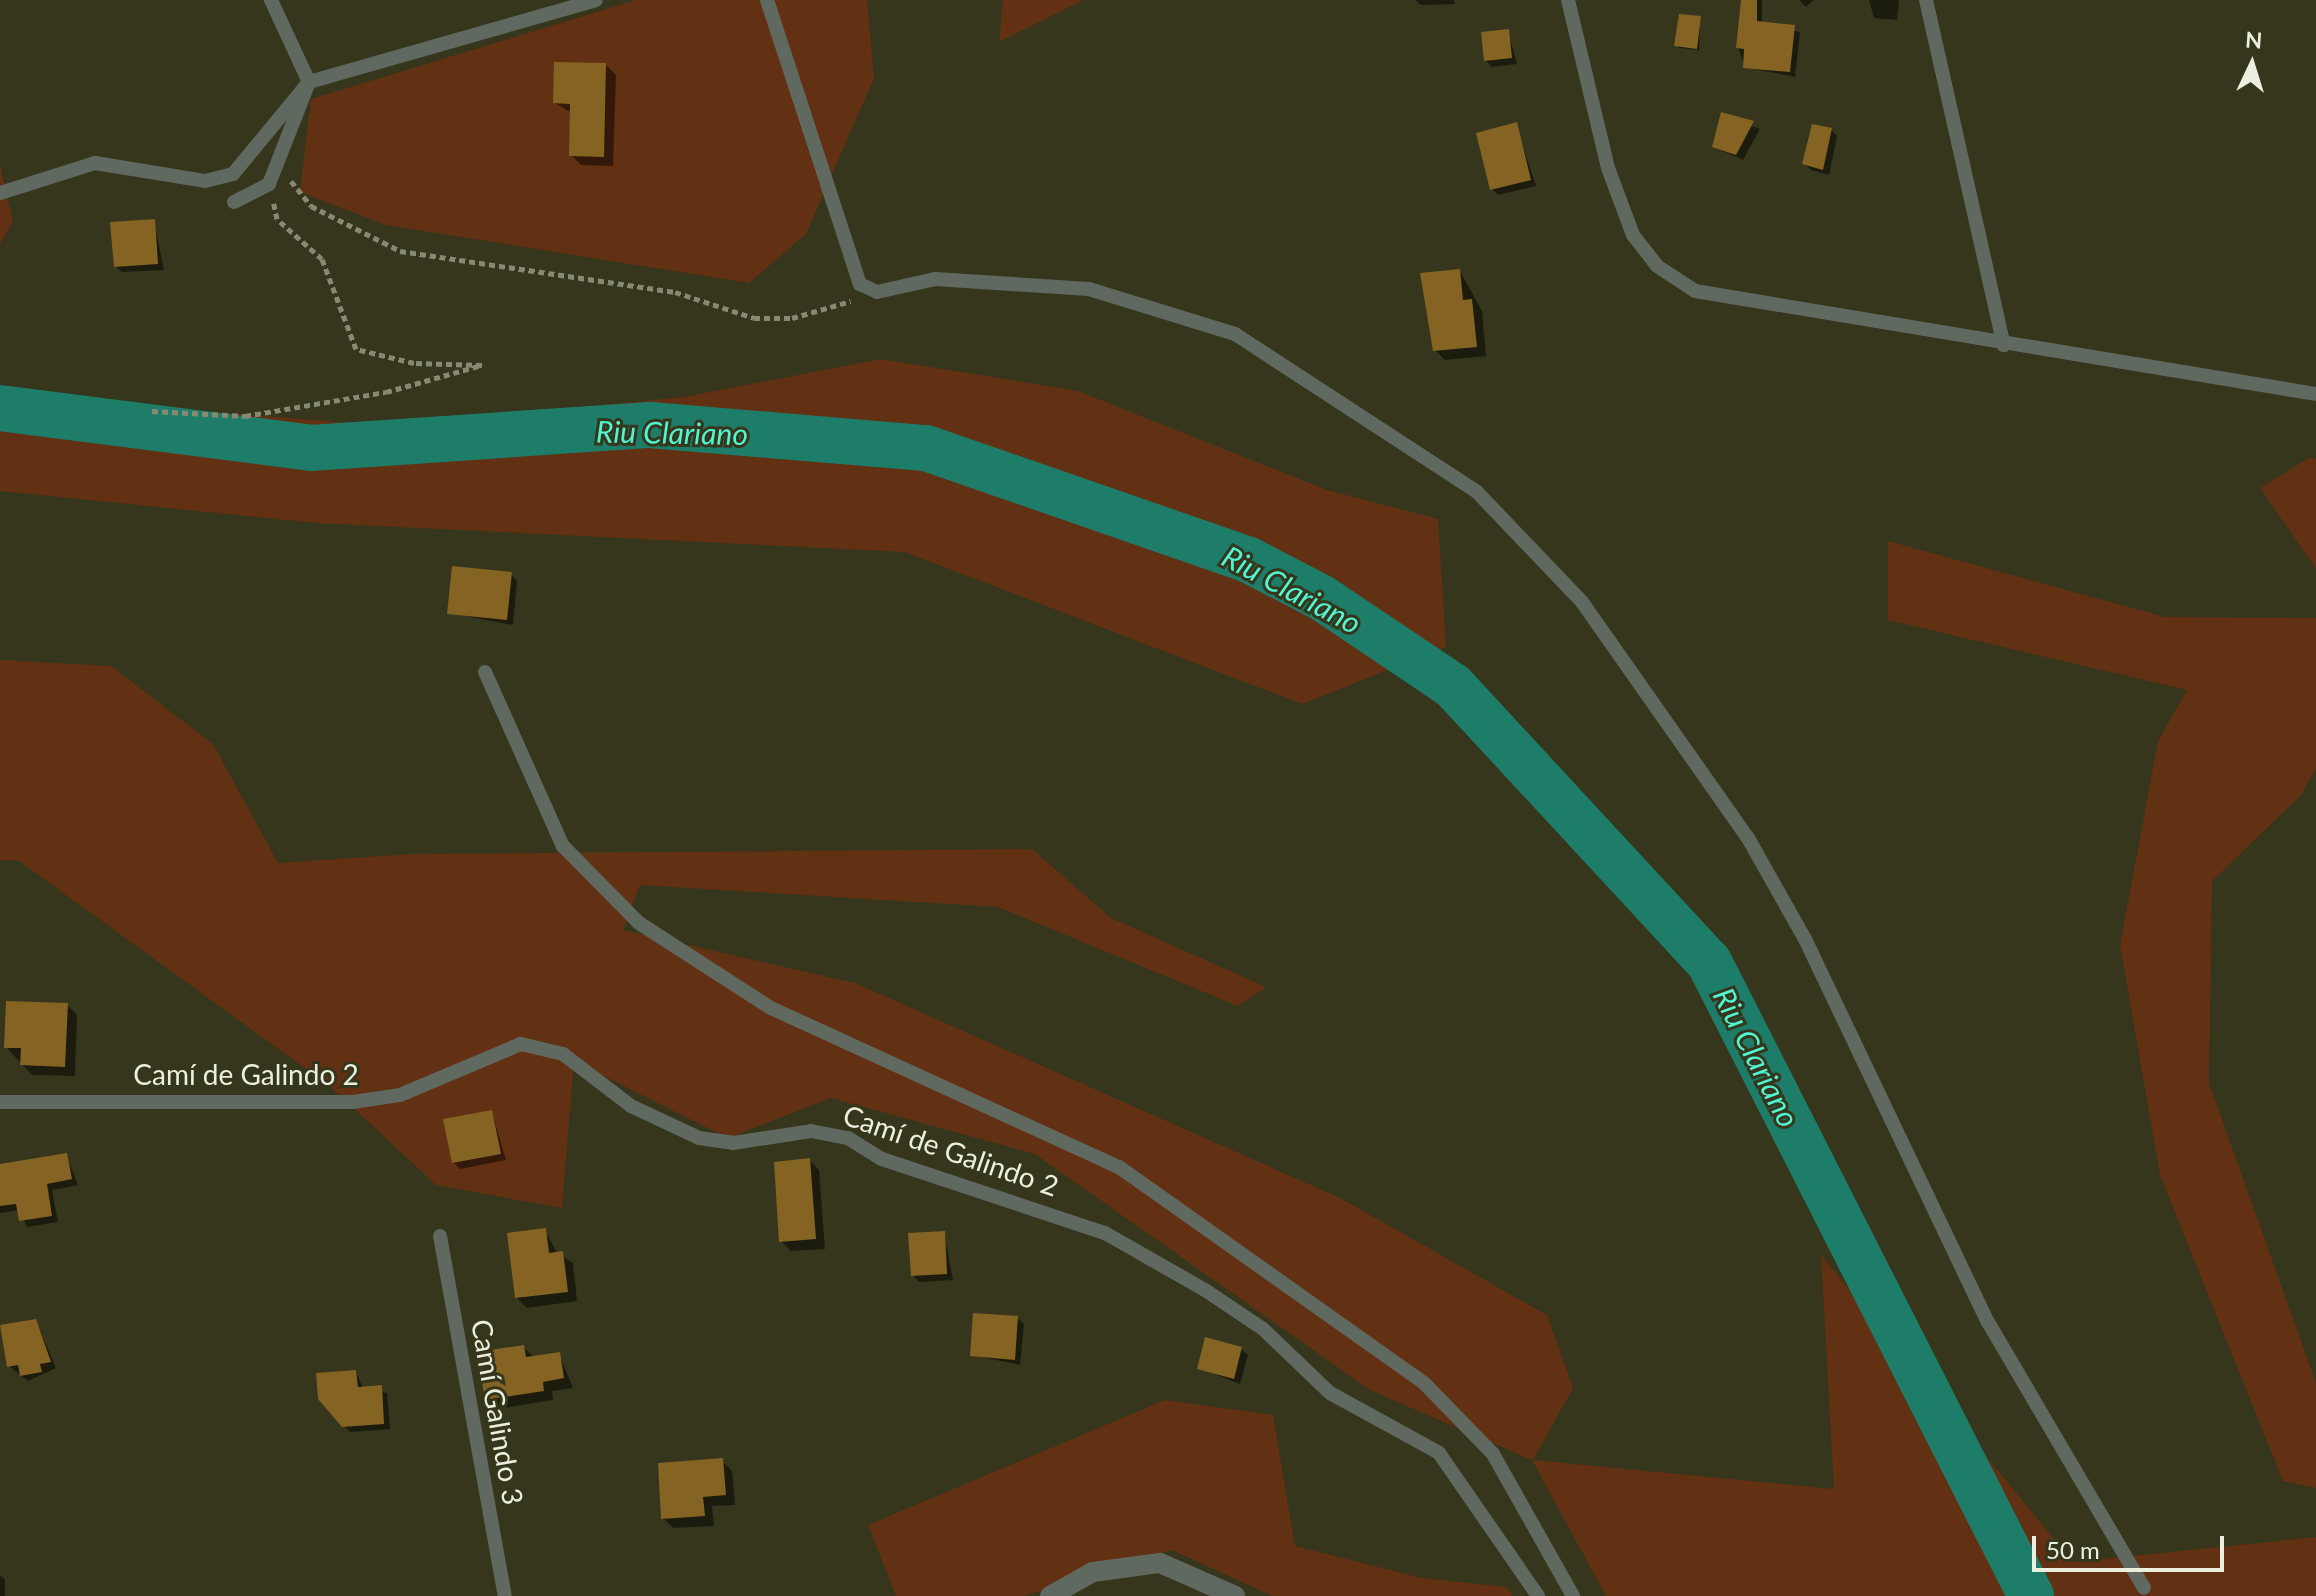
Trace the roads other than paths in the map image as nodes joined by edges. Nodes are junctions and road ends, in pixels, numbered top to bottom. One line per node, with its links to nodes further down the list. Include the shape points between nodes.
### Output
1 (271, 0): 6 (lane)
2 (596, 0): 6 (lane)
3 (767, 0): 14 (lane, via 860,284 877,292 935,279 1089,289 1235,334 1477,492 1582,602 1748,838 1805,939 1988,1322)
4 (1568, 0): 9 (lane, via 1621,205 1644,252 1674,280 1725,300)
5 (1926, 0): 9 (lane)
6 (309, 82): 7 (lane, via 233,174 205,181 95,163); 8 (lane, via 269,184)
7 (0, 193)
8 (234, 202)
9 (2004, 345): 10 (lane)
10 (2316, 394)
11 (485, 672): 19 (lane, via 563,846 639,923 771,1008 1119,1167 1424,1383 1493,1454)
12 (0, 1102): 18 (lane, Camí de Galindo 2, via 353,1102 400,1095 521,1044 563,1054 631,1106 699,1138 733,1143 811,1131 848,1138 882,1159 1105,1233 1205,1290 1263,1329 1330,1393 1439,1453)
13 (440, 1236): 15 (lane, Camí Galindo 3)
14 (2144, 1588)
15 (505, 1596)
16 (1050, 1596): 17 (street, via 1093,1572 1160,1563)
17 (1235, 1596)
18 (1538, 1596)
19 (1573, 1596)

